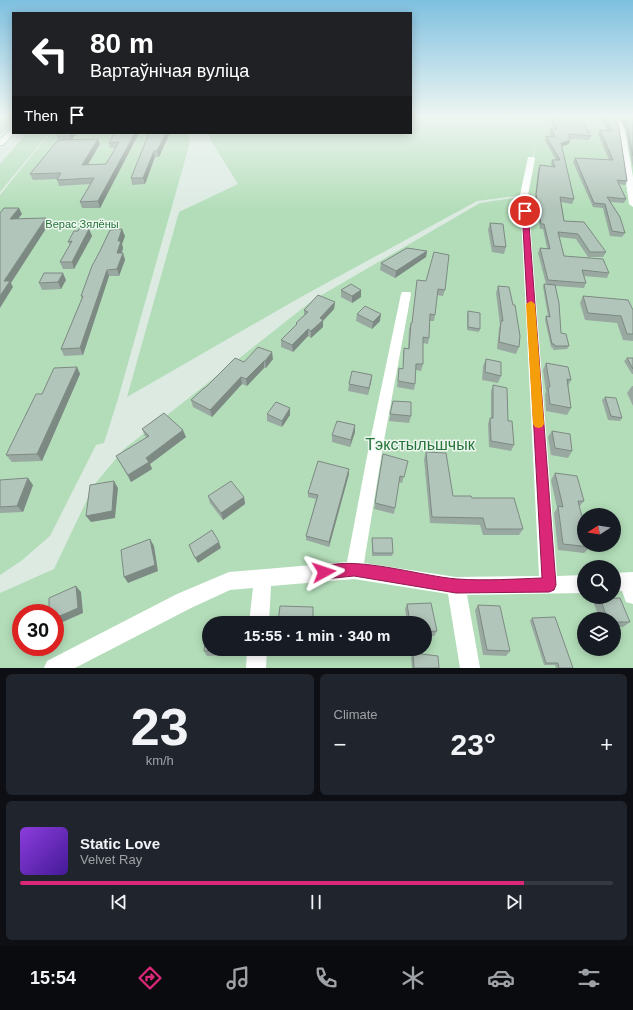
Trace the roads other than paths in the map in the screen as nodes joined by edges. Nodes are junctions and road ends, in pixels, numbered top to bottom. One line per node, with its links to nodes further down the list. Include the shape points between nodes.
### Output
1 (624, 147): 3 (street)
2 (532, 159): 8 (street, via 524,195)
3 (633, 204)
4 (406, 294): 5 (street)
5 (354, 570): 6 (street); 9 (street)
6 (263, 578): 10 (street); 12 (street, via 229,581 184,601)
7 (577, 584): 8 (street)
8 (549, 585): 9 (street)
9 (456, 586): 14 (street)
10 (260, 616)
11 (257, 656): 13 (street)
12 (54, 668)
13 (256, 668)
14 (470, 668)

